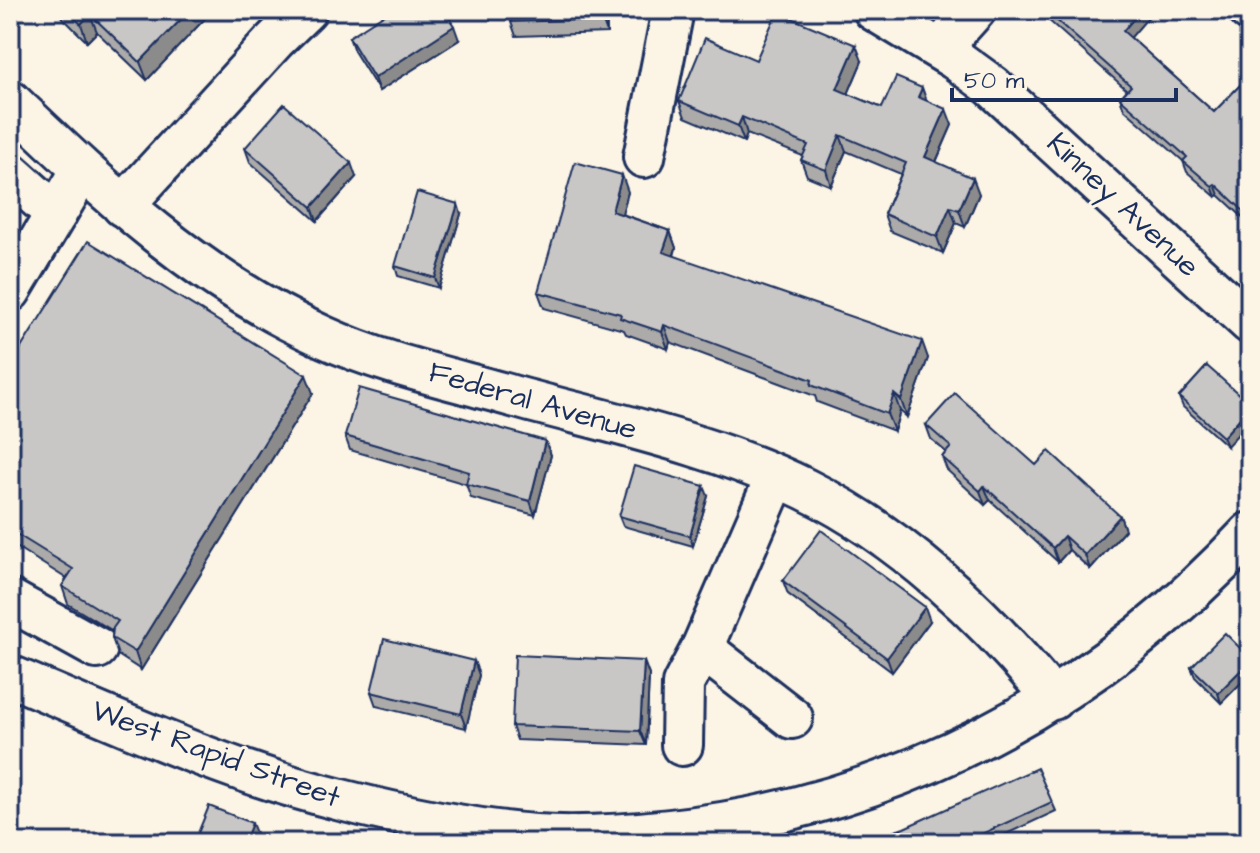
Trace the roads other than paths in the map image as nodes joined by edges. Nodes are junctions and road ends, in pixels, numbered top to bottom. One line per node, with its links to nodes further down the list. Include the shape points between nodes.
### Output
1 (306, 10): 10 (street)
2 (673, 10): 7 (street)
3 (874, 10): 5 (street, Kinney Avenue)
4 (975, 10): 5 (street)
5 (940, 49): 13 (street, Kinney Avenue, via 992,86)
6 (10, 101): 8 (street, Federal Avenue)
7 (644, 157)
8 (82, 170): 10 (street, Federal Avenue); 11 (street)
9 (10, 173): 11 (street)
10 (123, 206): 14 (street, Federal Avenue, via 239,293 325,338 707,450)
11 (56, 214): 12 (street)
12 (10, 291)
13 (1250, 323)
14 (776, 477): 18 (street); 20 (street, Federal Avenue, via 849,514 905,554 1003,642)
15 (1250, 533): 20 (street, West Rapid Street, via 1155,623)
16 (10, 600): 17 (street)
17 (97, 648)
18 (702, 648): 21 (street); 22 (street, via 683,684)
19 (10, 676): 20 (street, West Rapid Street, via 193,752 339,800 469,827 597,837 724,824 853,793 999,731)
20 (1053, 699)
21 (792, 718)
22 (682, 745)

